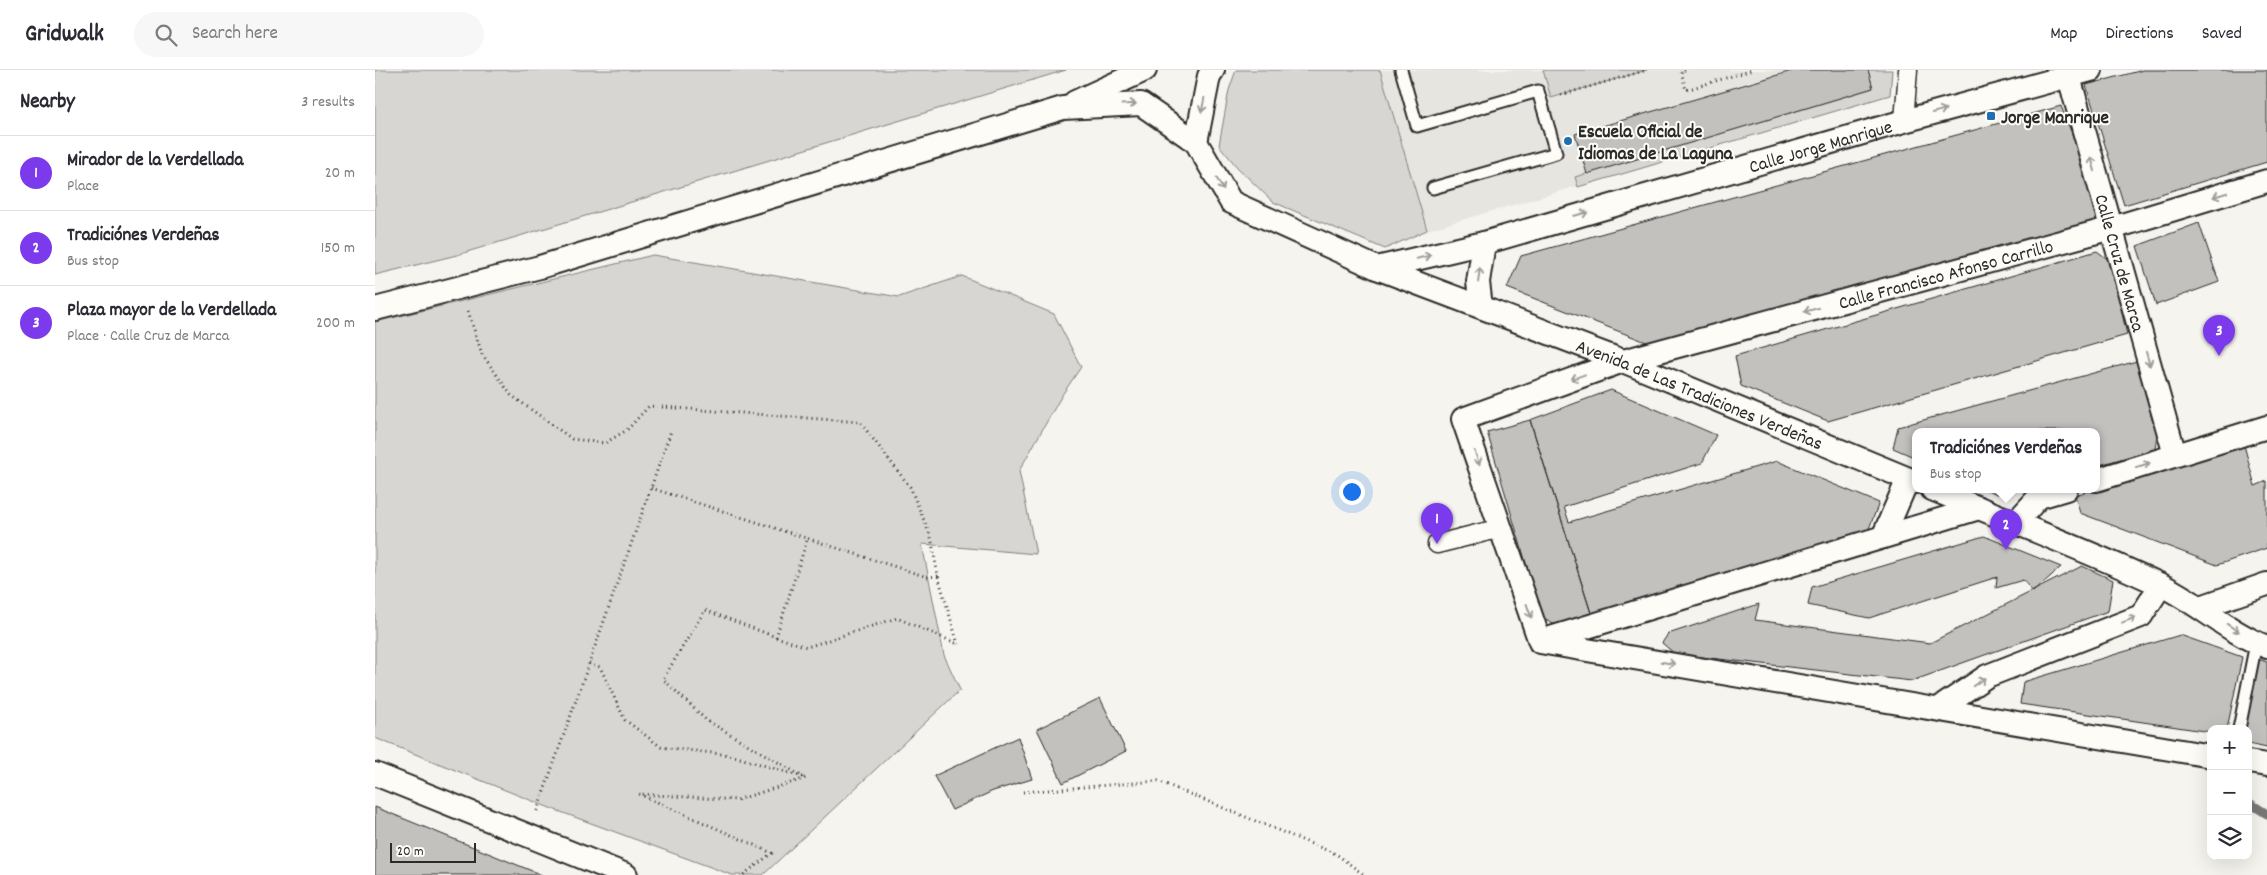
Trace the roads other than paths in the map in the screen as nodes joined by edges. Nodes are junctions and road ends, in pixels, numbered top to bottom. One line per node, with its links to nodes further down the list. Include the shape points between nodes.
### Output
1 (1145, 70): 7 (street)
2 (1213, 70): 9 (street, one-way to 9, via 1209,76)
3 (1401, 70): 11 (lane, via 1417,126 1538,91 1556,153)
4 (1908, 70): 8 (street)
5 (2091, 70): 6 (street, Calle Jorge Manrique)
6 (2068, 73): 8 (street, Calle Jorge Manrique, one-way to 6); 12 (street, Calle Cruz de Marca, one-way to 6)
7 (1063, 108): 9 (street, one-way to 9, via 1141,104); 16 (street, via 541,267)
8 (1904, 121): 13 (street, Calle Jorge Manrique, one-way to 8)
9 (1196, 142): 14 (street, Avenida de Las Tradiciones Verdeñas, one-way to 14, via 1231,202)
10 (2267, 181): 12 (street, Calle Francisco Afonso Carrillo, one-way to 12)
11 (1433, 188)
12 (2111, 228): 17 (street, Calle Francisco Afonso Carrillo, one-way to 17); 19 (street, Calle Cruz de Marca, one-way to 19)
13 (1484, 243): 14 (street, Calle Jorge Manrique, one-way to 13); 15 (street, one-way to 13, via 1478,282)
14 (1377, 268): 15 (street, Avenida de Las Tradiciones Verdeñas)
15 (1481, 307): 17 (street, Avenida de Las Tradiciones Verdeñas)
16 (375, 309)
17 (1623, 361): 21 (street, Avenida de Las Tradiciones Verdeñas); 26 (street, Calle Francisco Afonso Carrillo, one-way to 26, via 1463,419)
18 (2267, 427): 19 (street)
19 (2175, 455): 20 (street, one-way to 19)
20 (2100, 479)
21 (1912, 481): 27 (street)
22 (1941, 493): 24 (street)
23 (2053, 493): 25 (street, via 2039,497)
24 (1979, 508): 25 (street); 27 (street)
25 (2016, 522): 29 (street)
26 (1501, 528): 28 (street); 32 (street, one-way to 32)
27 (1883, 537): 32 (street)
28 (1437, 544)
29 (2161, 584): 31 (street); 34 (street, one-way to 29, via 1987,676 2141,616)
30 (2267, 584): 31 (street)
31 (2201, 607): 33 (street, one-way to 33)
32 (1540, 642): 34 (street, one-way to 34)
33 (2261, 645): 35 (lane)
34 (1939, 709): 36 (street)
35 (2240, 725)
36 (2207, 755)
37 (2252, 763): 38 (street)
38 (2267, 765)
39 (375, 774): 40 (street)
40 (626, 875)

